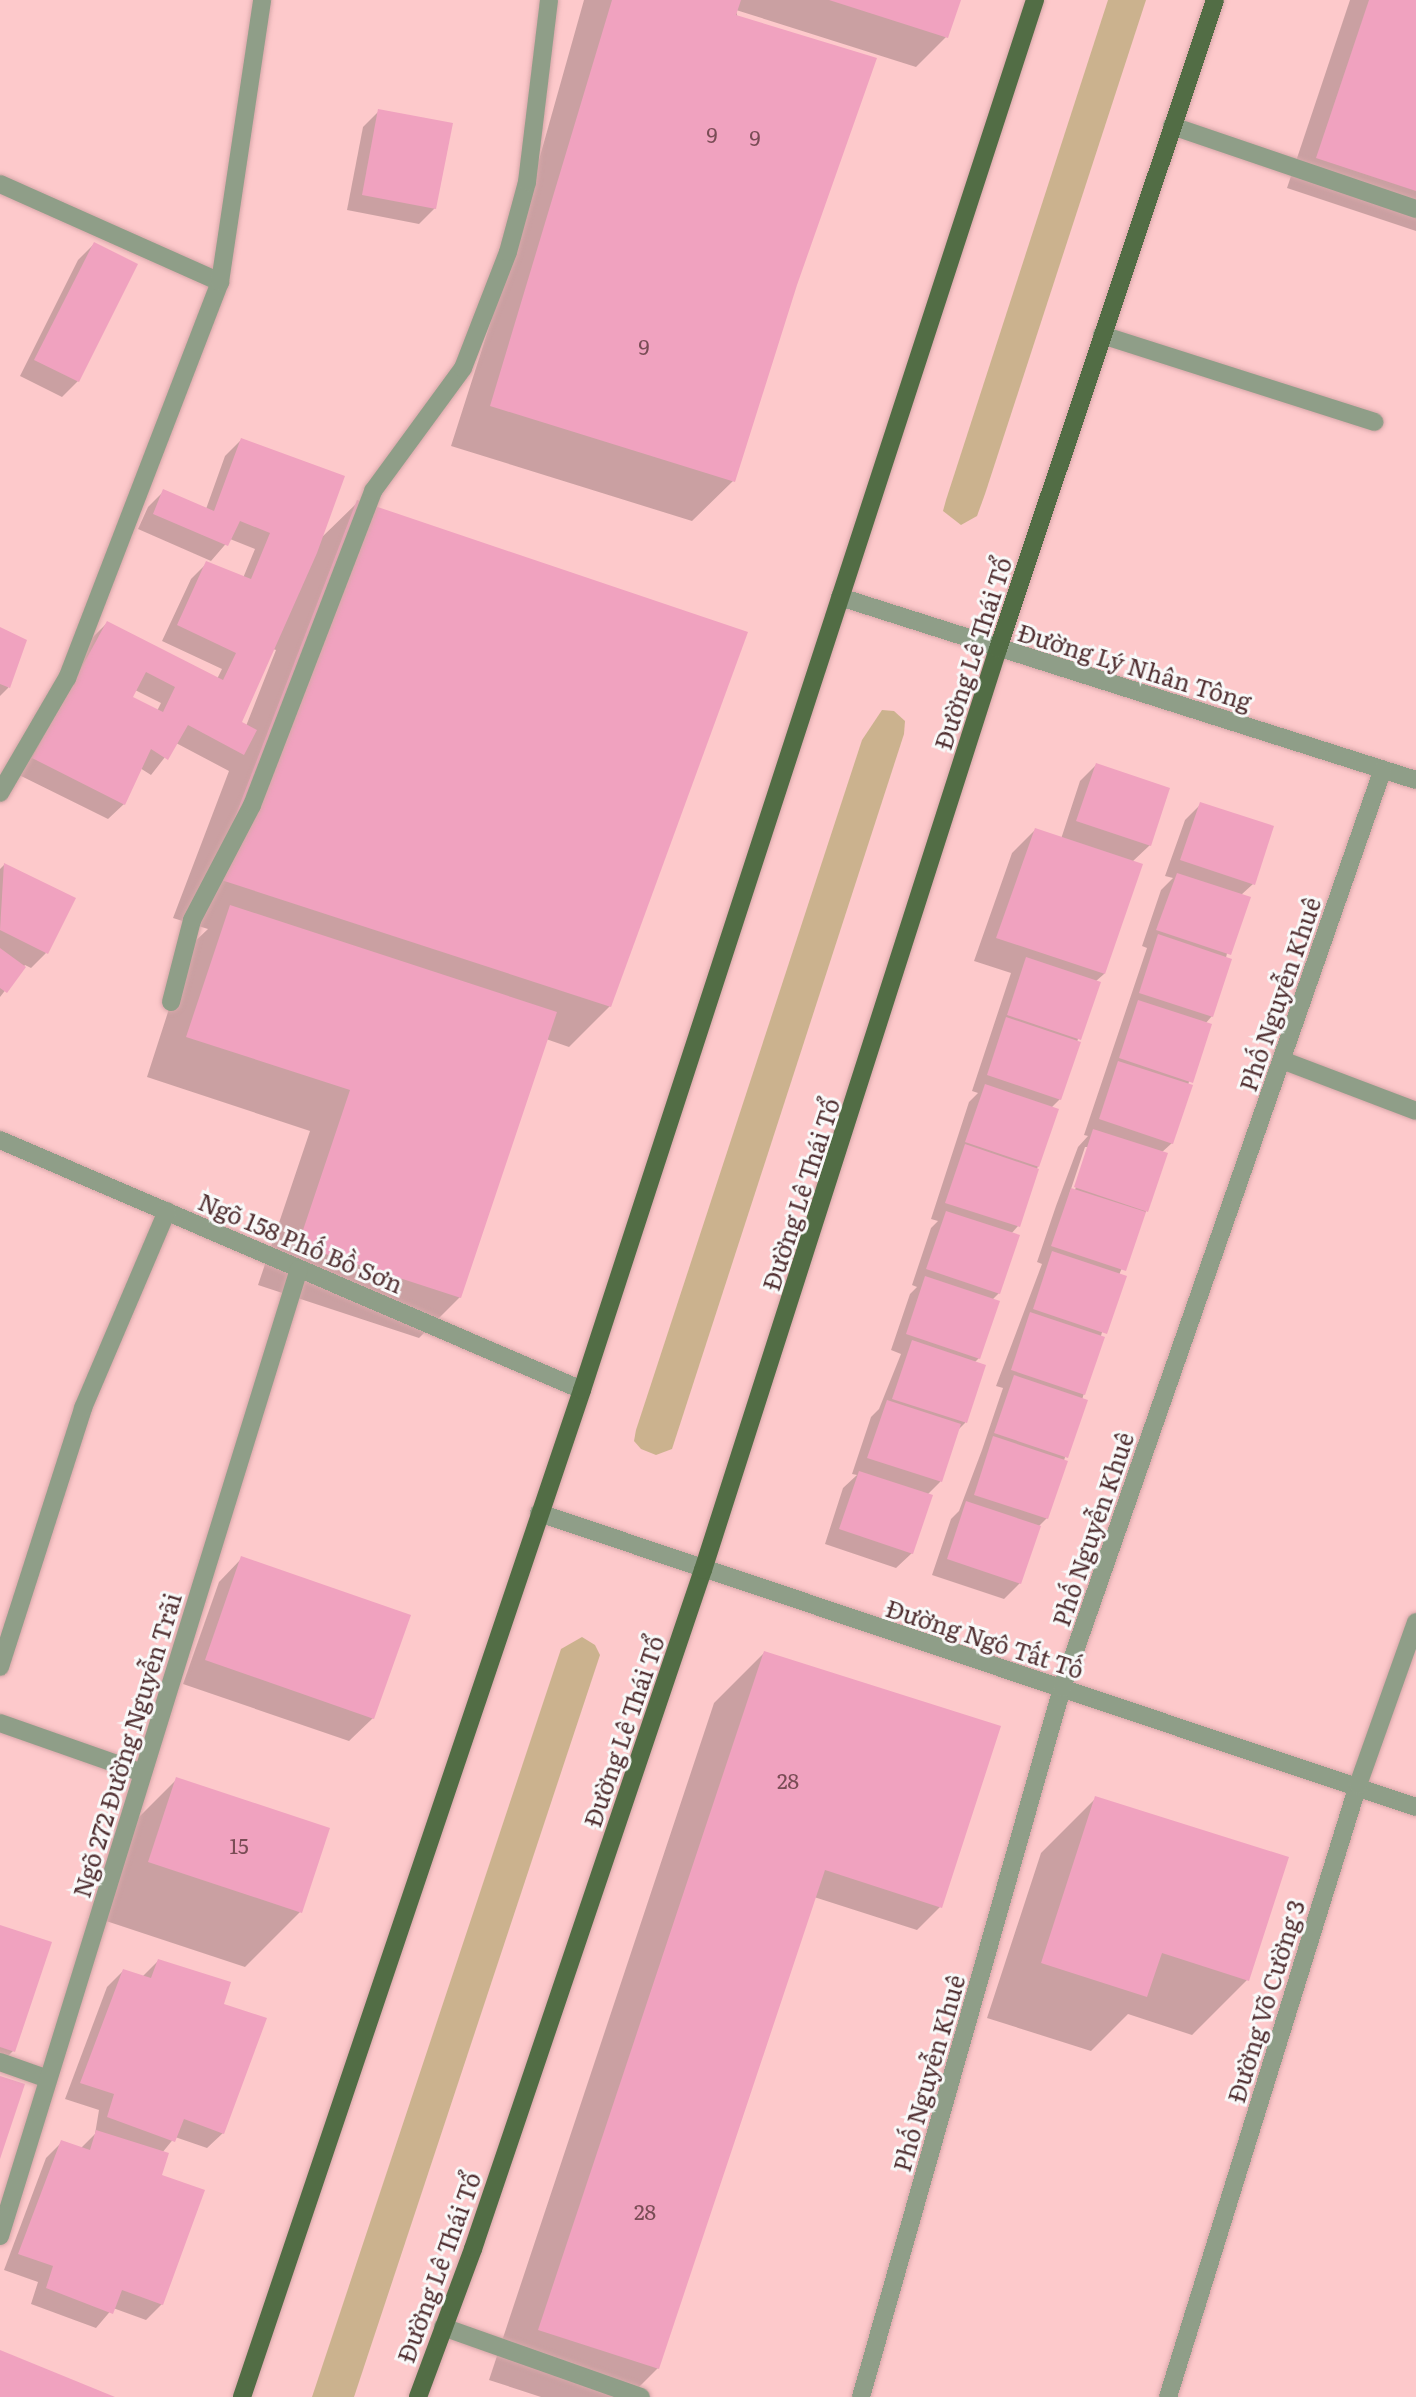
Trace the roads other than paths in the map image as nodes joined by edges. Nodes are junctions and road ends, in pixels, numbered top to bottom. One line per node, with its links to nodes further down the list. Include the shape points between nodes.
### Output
1 (262, 0): 8 (street)
2 (548, 0): 16 (street, via 527,182 508,253 463,368 373,491 252,805 192,920)
3 (1035, 0): 11 (main road)
4 (1215, 0): 5 (main road, Đường Lê Thái Tổ)
5 (1172, 126): 7 (street); 9 (main road, Đường Lê Thái Tổ)
6 (0, 184): 8 (street)
7 (1416, 209)
8 (220, 282): 15 (street, via 66,678)
9 (1102, 335): 10 (street); 12 (main road, Đường Lê Thái Tổ)
10 (1374, 422)
11 (840, 597): 12 (street, Đường Lý Nhân Tông); 22 (main road)
12 (998, 649): 13 (street, Đường Lý Nhân Tông); 24 (main road, Đường Lê Thái Tổ)
13 (1383, 769): 14 (street, Đường Lý Nhân Tông); 17 (street, Phố Nguyễn Khuê)
14 (1416, 780)
15 (0, 793)
16 (171, 1002)
17 (1282, 1060): 18 (street); 27 (street, Phố Nguyễn Khuê)
18 (1416, 1111)
19 (0, 1140): 20 (street, Ngõ 158 Phố Bồ Sơn)
20 (167, 1211): 21 (street, Ngõ 158 Phố Bồ Sơn); 26 (street, via 83,1408)
21 (299, 1269): 22 (street, Ngõ 158 Phố Bồ Sơn); 29 (street, Ngõ 272 Đường Nguyễn Trãi)
22 (582, 1390): 23 (main road)
23 (539, 1513): 24 (street, Đường Ngô Tất Tố); 36 (main road)
24 (703, 1570): 27 (street, Đường Ngô Tất Tố); 35 (main road, Đường Lê Thái Tổ)
25 (1416, 1622): 30 (street, Đường Võ Cường 3)
26 (0, 1667)
27 (1062, 1688): 30 (street, Đường Ngô Tất Tố); 39 (street, Phố Nguyễn Khuê)
28 (0, 1723): 29 (street)
29 (143, 1773): 33 (street, Ngõ 272 Đường Nguyễn Trãi)
30 (1358, 1785): 31 (street, Đường Ngô Tất Tố); 40 (street, Đường Võ Cường 3)
31 (1416, 1807)
32 (0, 2062): 33 (street)
33 (48, 2079): 34 (street, Ngõ 272 Đường Nguyễn Trãi)
34 (0, 2236)
35 (443, 2327): 37 (main road, Đường Lê Thái Tổ); 38 (street)
36 (242, 2397)
37 (418, 2397)
38 (641, 2397)
39 (861, 2397)
40 (1168, 2397)

